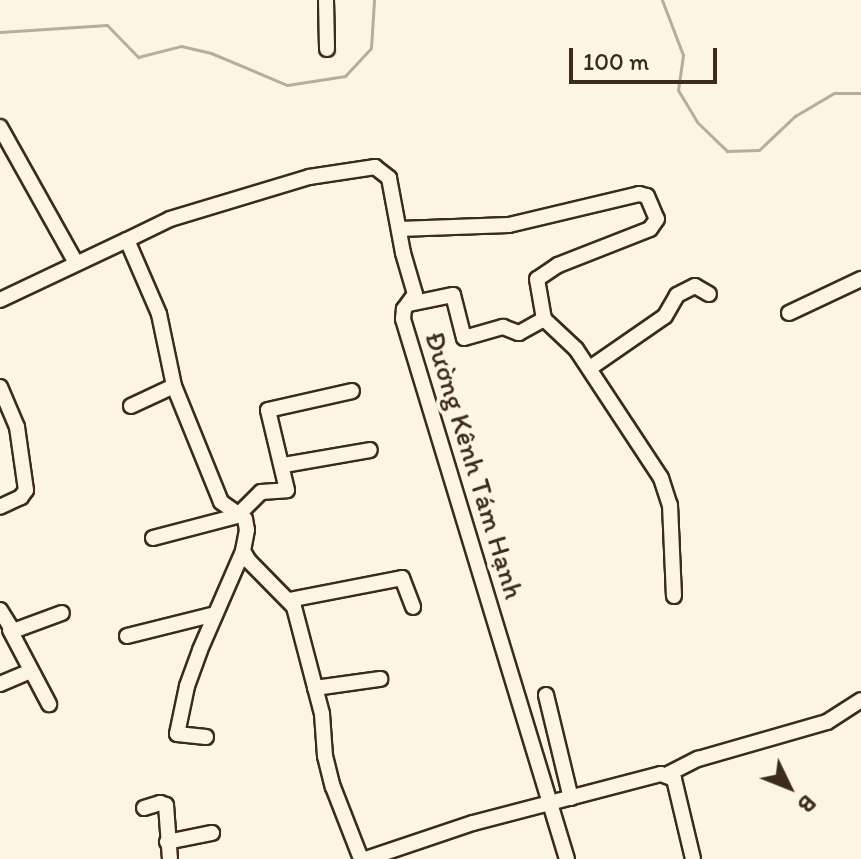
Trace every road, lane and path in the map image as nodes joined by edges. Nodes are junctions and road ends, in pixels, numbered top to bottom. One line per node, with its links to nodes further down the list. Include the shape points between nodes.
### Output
1 (326, 0): 2 (street)
2 (327, 49)
3 (0, 127): 6 (street)
4 (399, 229): 5 (street, Đường Kênh Tám Hạnh, via 389,178 375,167 263,189 170,219); 10 (street, Đường Kênh Tám Hạnh, via 415,294); 12 (street, via 509,225 647,196 657,219 650,229 558,265 537,279)
5 (127, 240): 6 (street, Đường Kênh Tám Hạnh); 14 (street, via 159,314)
6 (76, 263): 9 (street, Đường Kênh Tám Hạnh)
7 (861, 279): 11 (street)
8 (709, 294): 13 (street, via 695,286 677,295 665,316)
9 (0, 300)
10 (409, 304): 12 (street, via 453,295 464,338 503,327 519,333); 42 (street, Đường Kênh Tám Hạnh, via 403,319)
11 (789, 313)
12 (544, 319): 13 (street)
13 (590, 368): 24 (street, via 661,478 670,505)
14 (174, 386): 17 (street); 21 (street, via 221,502)
15 (0, 387): 20 (street, via 17,427 26,490)
16 (352, 391): 19 (street, via 268,410)
17 (131, 406)
18 (370, 450): 19 (street)
19 (284, 465): 21 (street, via 287,490 261,492)
20 (0, 507)
21 (237, 516): 22 (street); 23 (street, via 245,519 247,530)
22 (153, 538)
23 (243, 551): 25 (street); 29 (street)
24 (674, 596)
25 (289, 600): 26 (street, via 402,578); 35 (street)
26 (413, 607)
27 (0, 610): 30 (street)
28 (62, 613): 30 (street)
29 (215, 614): 31 (street); 39 (street, via 187,686 177,734)
30 (10, 630): 32 (street)
31 (127, 636)
32 (30, 671): 34 (street); 38 (street)
33 (380, 679): 35 (street)
34 (0, 684)
35 (315, 688): 47 (street, via 333,787)
36 (546, 695): 41 (street)
37 (861, 700): 40 (street, via 827,722 698,759)
38 (49, 704)
39 (206, 737)
40 (668, 774): 41 (street); 49 (street, via 674,779)
41 (571, 798): 42 (street)
42 (551, 804): 47 (street); 48 (street, Đường Kênh Tám Hạnh)
43 (144, 808): 45 (street, via 166,805)
44 (212, 833): 45 (street)
45 (167, 842): 46 (street)
46 (170, 859)
47 (364, 859)
48 (567, 859)
49 (693, 859)

